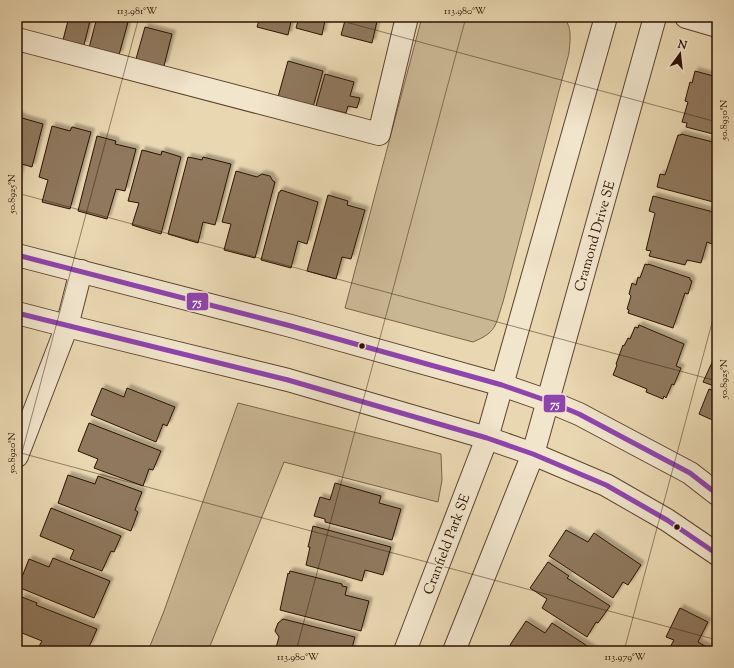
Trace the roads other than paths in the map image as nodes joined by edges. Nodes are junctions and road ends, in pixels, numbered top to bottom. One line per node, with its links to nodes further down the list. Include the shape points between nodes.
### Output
1 (407, 17): 6 (street, via 379,134)
2 (606, 17): 11 (street)
3 (655, 17): 12 (street, Cramond Drive SE)
4 (686, 17): 5 (street)
5 (717, 26)
6 (17, 39)
7 (17, 255): 8 (street)
8 (81, 271): 10 (street); 11 (street)
9 (17, 313): 10 (street)
10 (66, 326): 13 (street, via 288,380); 15 (street)
11 (502, 385): 12 (street); 13 (street)
12 (548, 401): 14 (street, Cramond Drive SE); 16 (street, via 690,473)
13 (487, 438): 14 (street); 18 (street, Cranfield Park SE)
14 (532, 454): 17 (street, via 606,486 667,520); 19 (street)
15 (17, 456)
16 (717, 494)
17 (717, 554)
18 (406, 651)
19 (454, 651)

